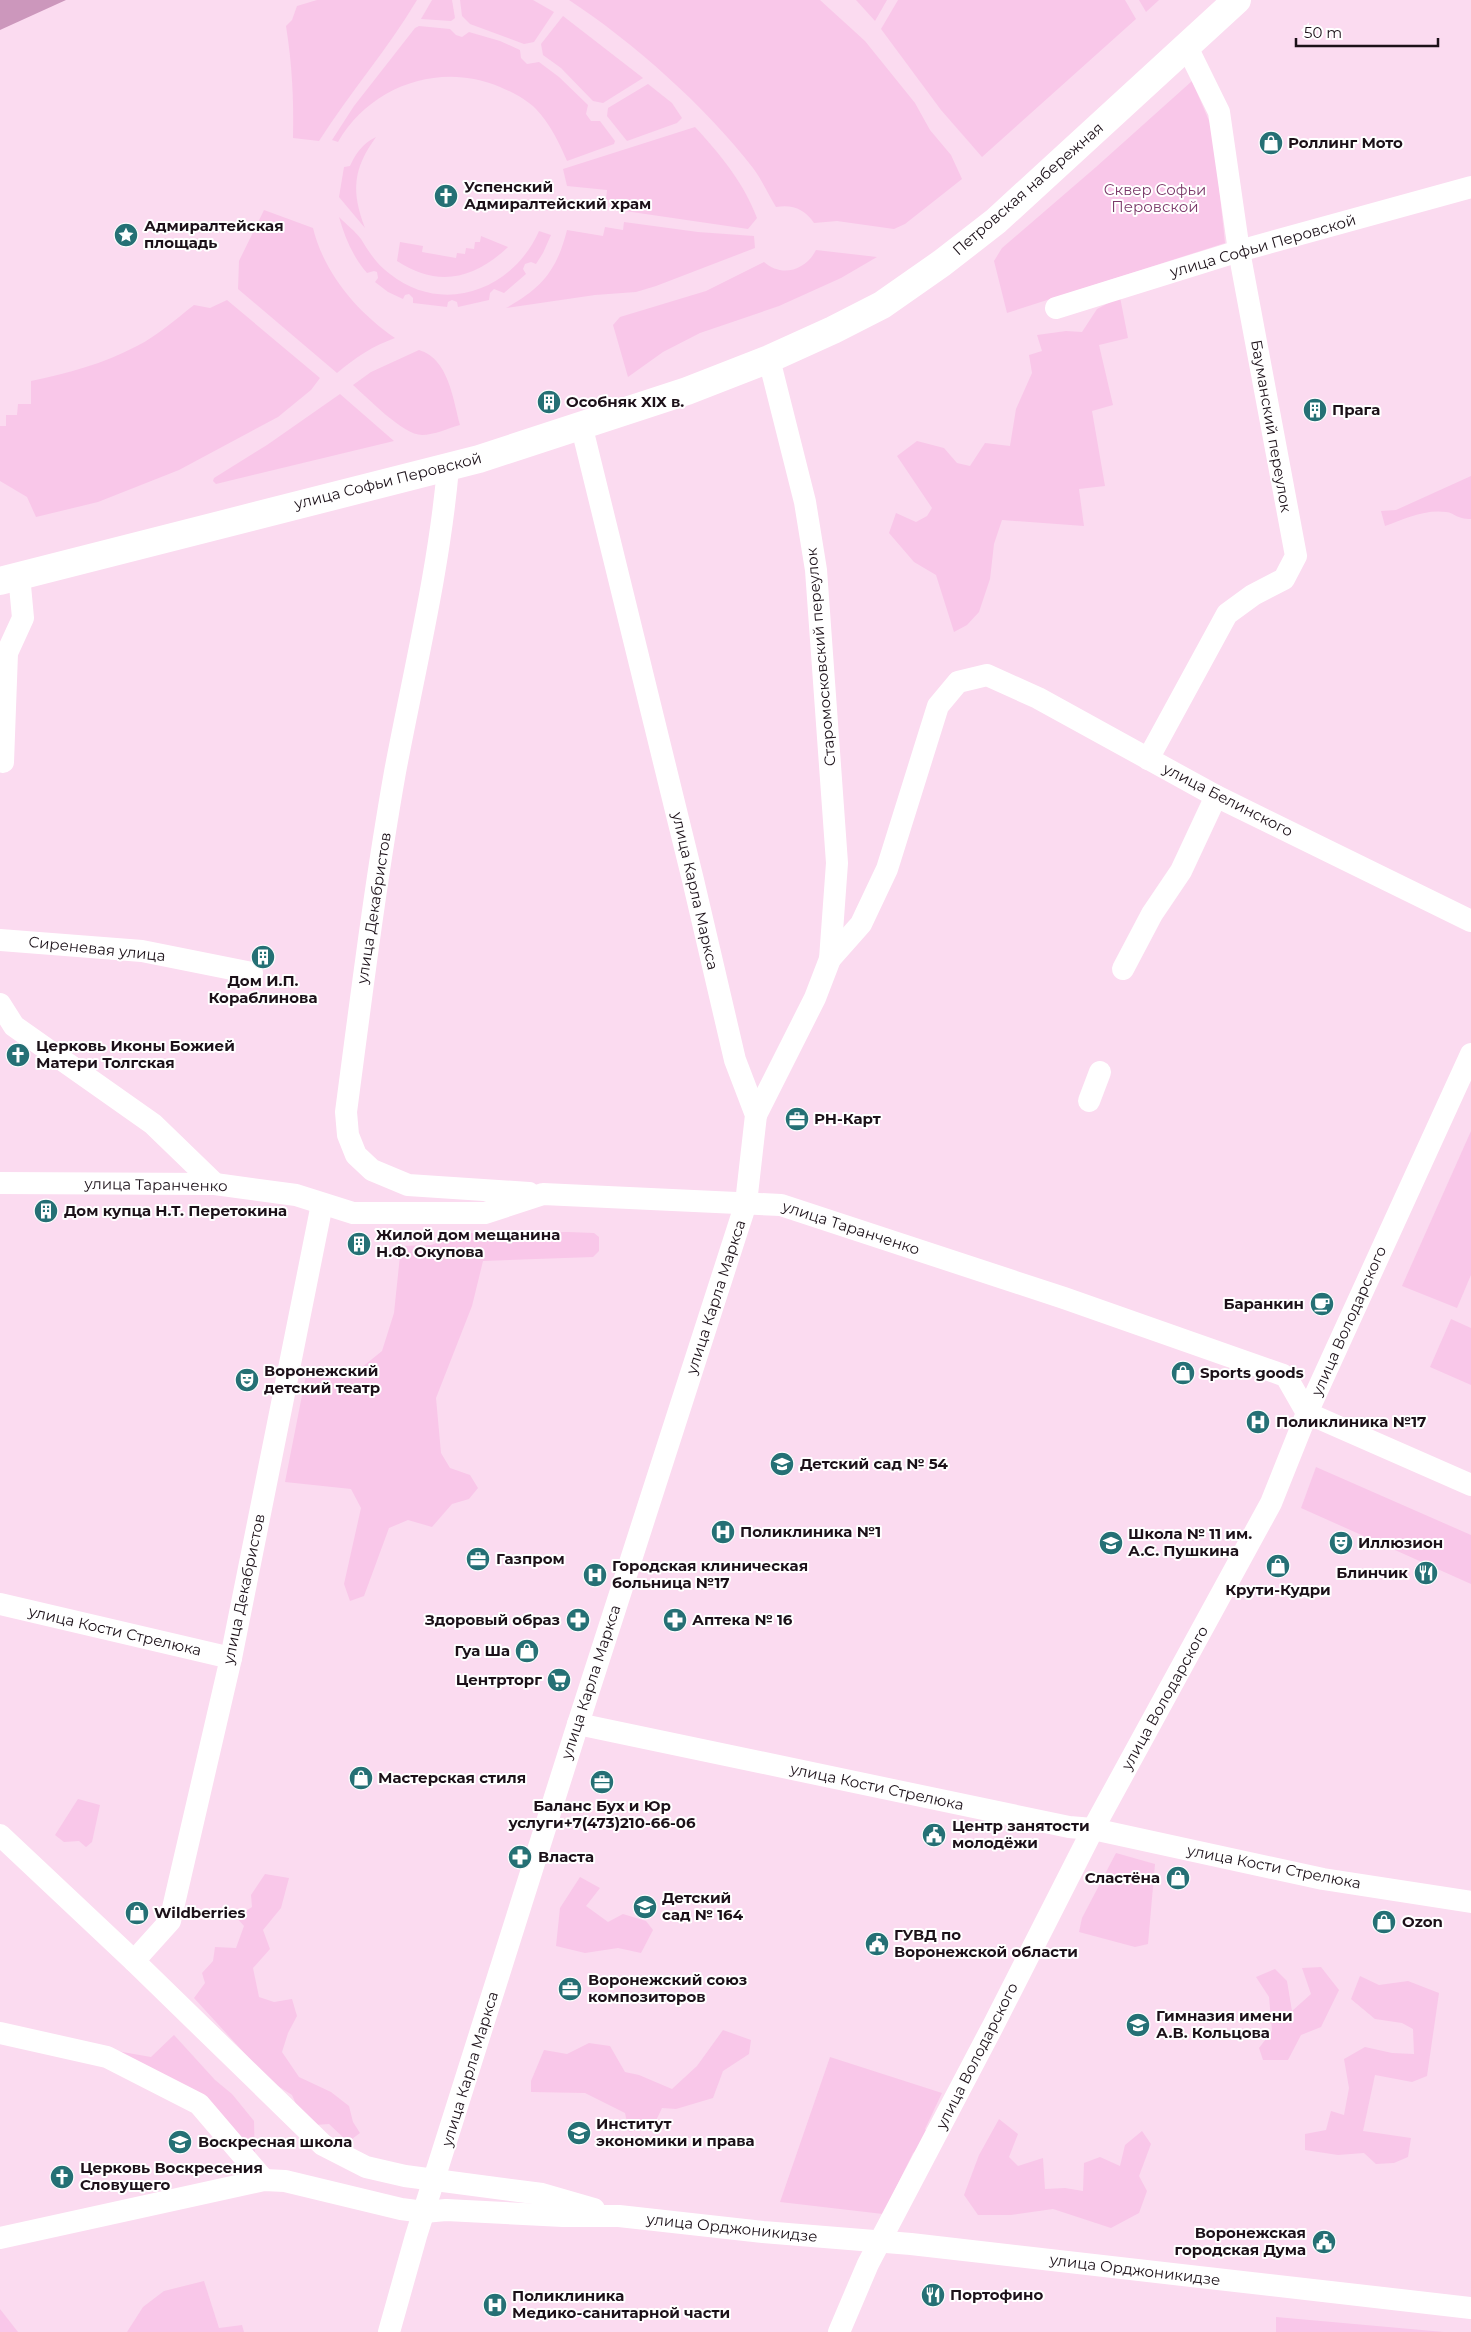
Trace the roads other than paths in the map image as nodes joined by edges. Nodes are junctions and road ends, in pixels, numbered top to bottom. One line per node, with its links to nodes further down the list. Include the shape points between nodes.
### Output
1 (1237, 0): 2 (main road, Петровская набережная)
2 (1187, 47): 4 (street, Бауманский переулок, via 1219,112); 6 (main road, Петровская набережная, via 996,220 942,263 882,305)
3 (1471, 187): 4 (street, улица Софьи Перовской)
4 (1239, 251): 5 (street, улица Софьи Перовской); 10 (street, Бауманский переулок, via 1296,556 1284,580 1252,595 1227,614)
5 (1056, 308)
6 (769, 359): 7 (main road, улица Софьи Перовской, via 687,391); 15 (street, Старомосковский переулок, via 805,502 816,570 837,863)
7 (581, 424): 8 (main road, улица Софьи Перовской); 24 (street, улица Карла Маркса, via 735,1060)
8 (448, 468): 9 (main road, улица Софьи Перовской); 27 (street, улица Декабристов, via 443,524 395,772 370,927 346,1112 348,1135 356,1155 372,1170 408,1185)
9 (10, 578): 11 (street, via 24,618 7,653)
10 (1148, 759): 12 (street, улица Белинского); 15 (street, улица Белинского, via 1038,698 987,675 958,682 938,706 887,870 861,924)
11 (3, 762)
12 (1216, 796): 13 (street, улица Белинского); 16 (street, via 1181,872 1152,914)
13 (1471, 921)
14 (0, 940): 17 (street, Сиреневая улица, via 142,951)
15 (830, 959): 24 (street, via 815,998)
16 (1123, 969)
17 (252, 973)
18 (0, 1004): 25 (street, via 14,1026 153,1124)
19 (1471, 1054): 23 (street, улица Володарского)
20 (1100, 1072): 22 (street)
21 (1471, 1082): 23 (street)
22 (1089, 1101)
23 (1448, 1104): 30 (street, улица Володарского)
24 (756, 1115): 28 (street, улица Карла Маркса)
25 (215, 1184): 26 (street, улица Таранченко); 29 (street, улица Таранченко, via 296,1195)
26 (2, 1190)
27 (543, 1194): 28 (street, улица Таранченко); 29 (street, улица Таранченко, via 485,1212 353,1213)
28 (746, 1203): 30 (street, улица Таранченко, via 781,1205 851,1227 1283,1375); 34 (street, улица Карла Маркса)
29 (322, 1204): 33 (street, улица Декабристов)
30 (1307, 1413): 31 (street); 35 (street, улица Володарского, via 1271,1503)
31 (1471, 1486)
32 (0, 1604): 33 (street, улица Кости Стрелюка)
33 (231, 1658): 38 (street, улица Декабристов, via 170,1921)
34 (578, 1724): 35 (street, улица Кости Стрелюка); 41 (street, улица Карла Маркса)
35 (1093, 1829): 37 (street, улица Кости Стрелюка, via 1323,1879); 44 (street, улица Володарского)
36 (0, 1834): 38 (street)
37 (1471, 1902)
38 (134, 1961): 42 (street, via 323,2145 366,2166 405,2176 542,2194)
39 (0, 2033): 40 (street, via 108,2057 199,2104)
40 (264, 2180): 41 (street, улица Орджоникидзе, via 284,2181 401,2209); 43 (street, улица Орджоникидзе)
41 (426, 2207): 42 (street, улица Орджоникидзе, via 563,2216); 46 (street)
42 (619, 2216): 44 (street, улица Орджоникидзе)
43 (0, 2238)
44 (881, 2243): 45 (street, улица Орджоникидзе); 47 (street, улица Володарского, via 868,2264)
45 (1471, 2308)
46 (389, 2332)
47 (838, 2332)

